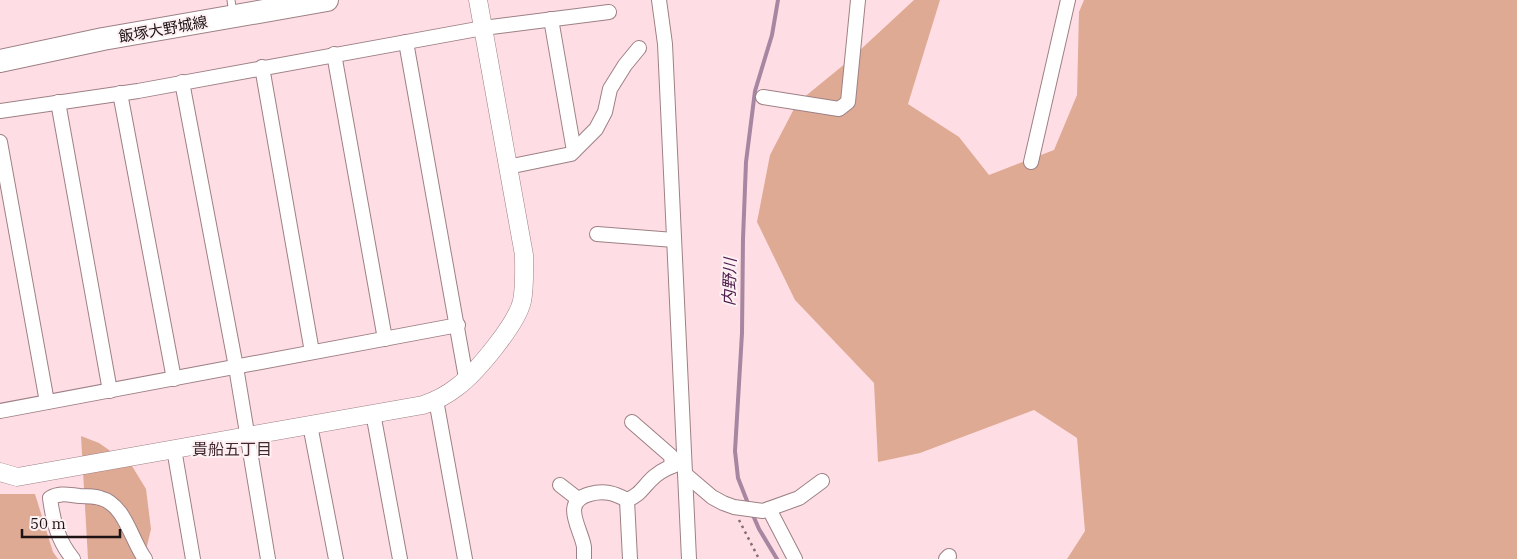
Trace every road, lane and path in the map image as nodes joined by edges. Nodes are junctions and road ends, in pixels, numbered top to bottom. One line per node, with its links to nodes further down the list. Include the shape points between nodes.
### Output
1 (327, 0): 6 (main road, 飯塚大野城線)
2 (478, 0): 9 (street)
3 (659, 0): 26 (street, via 665,44)
4 (858, 0): 17 (street, via 848,102 840,109)
5 (1068, 0): 22 (street)
6 (232, 8): 13 (main road, 飯塚大野城線)
7 (609, 12): 8 (street)
8 (551, 19): 9 (street); 21 (street)
9 (483, 28): 10 (street); 23 (street)
10 (406, 42): 12 (street); 27 (street)
11 (639, 48): 21 (street, via 610,89 605,112 596,128)
12 (334, 54): 14 (street); 28 (street)
13 (0, 61)
14 (262, 67): 15 (street); 29 (street)
15 (182, 82): 16 (street); 30 (street)
16 (120, 93): 18 (street); 32 (street)
17 (763, 97)
18 (58, 102): 19 (street); 33 (street)
19 (0, 111)
20 (0, 142): 24 (street)
21 (574, 151): 23 (street)
22 (1031, 162)
23 (508, 167): 31 (street, via 524,255 522,303 511,326)
24 (3, 182): 35 (street)
25 (597, 234): 26 (street)
26 (674, 240): 42 (street)
27 (458, 325): 28 (street); 31 (street)
28 (385, 339): 29 (street)
29 (312, 352): 30 (street)
30 (236, 367): 32 (street); 40 (street)
31 (466, 378): 34 (street)
32 (174, 379): 33 (street)
33 (110, 390): 35 (street)
34 (436, 400): 37 (street); 56 (street)
35 (47, 402): 36 (street)
36 (0, 411)
37 (373, 414): 39 (street); 55 (street)
38 (632, 422): 42 (street)
39 (310, 425): 40 (street); 54 (street)
40 (247, 436): 41 (street); 53 (street)
41 (174, 449): 43 (street, via 17,477); 52 (street)
42 (680, 467): 47 (street, via 655,476 637,496); 48 (street, via 712,497); 59 (street)
43 (0, 472)
44 (822, 481): 49 (street, via 800,498)
45 (560, 486): 46 (street)
46 (578, 500): 47 (street, via 580,496 603,491); 57 (street, via 574,511 584,546)
47 (627, 500): 58 (street)
48 (732, 506): 49 (street); 60 (path)
49 (766, 510): 61 (street)
50 (74, 559): 51 (street, via 52,519 50,498 58,494 101,498 114,505)
51 (145, 559)
52 (193, 559)
53 (268, 559)
54 (336, 559)
55 (400, 559)
56 (465, 559)
57 (584, 559)
58 (630, 559)
59 (689, 559)
60 (759, 559)
61 (795, 559)

